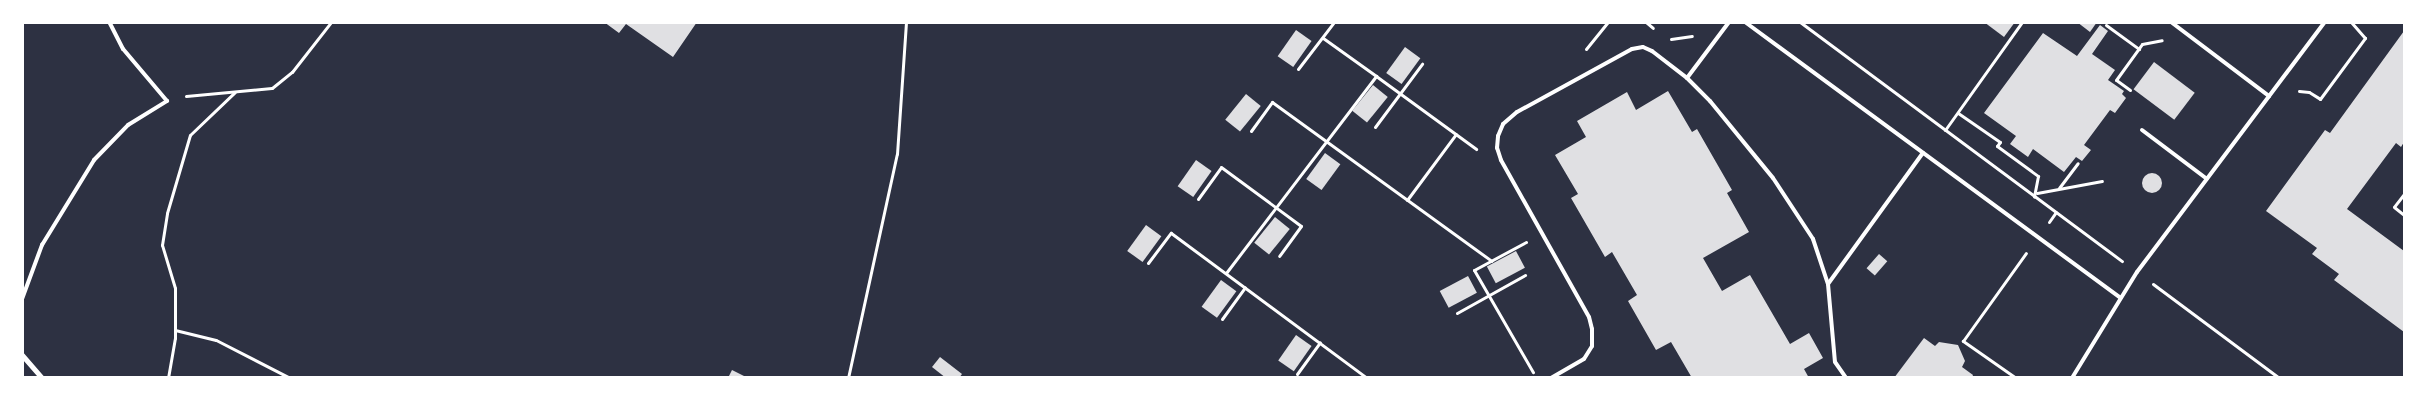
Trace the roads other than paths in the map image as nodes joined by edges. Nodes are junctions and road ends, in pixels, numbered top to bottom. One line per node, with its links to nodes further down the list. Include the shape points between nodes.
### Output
1 (109, 22): 13 (lane, via 123,49 167,101 128,125 94,160 42,246)
2 (1729, 22): 6 (lane)
3 (1745, 22): 9 (lane)
4 (2324, 22): 7 (lane)
5 (2172, 24): 7 (lane)
6 (1687, 78): 11 (lane, via 1710,100 1773,178 1813,239); 16 (lane, via 1652,51 1643,47 1632,49 1517,112 1503,124 1497,148 1589,317 1592,329 1592,346 1584,359)
7 (2269, 96): 10 (lane)
8 (2142, 130): 10 (lane)
9 (1923, 153): 11 (lane); 12 (lane)
10 (2207, 179): 12 (lane)
11 (1828, 284): 17 (lane, via 1835,362)
12 (2121, 298): 18 (lane)
13 (22, 299)
14 (22, 355): 15 (street)
15 (42, 378)
16 (1551, 378)
17 (1846, 378)
18 (2072, 378)

